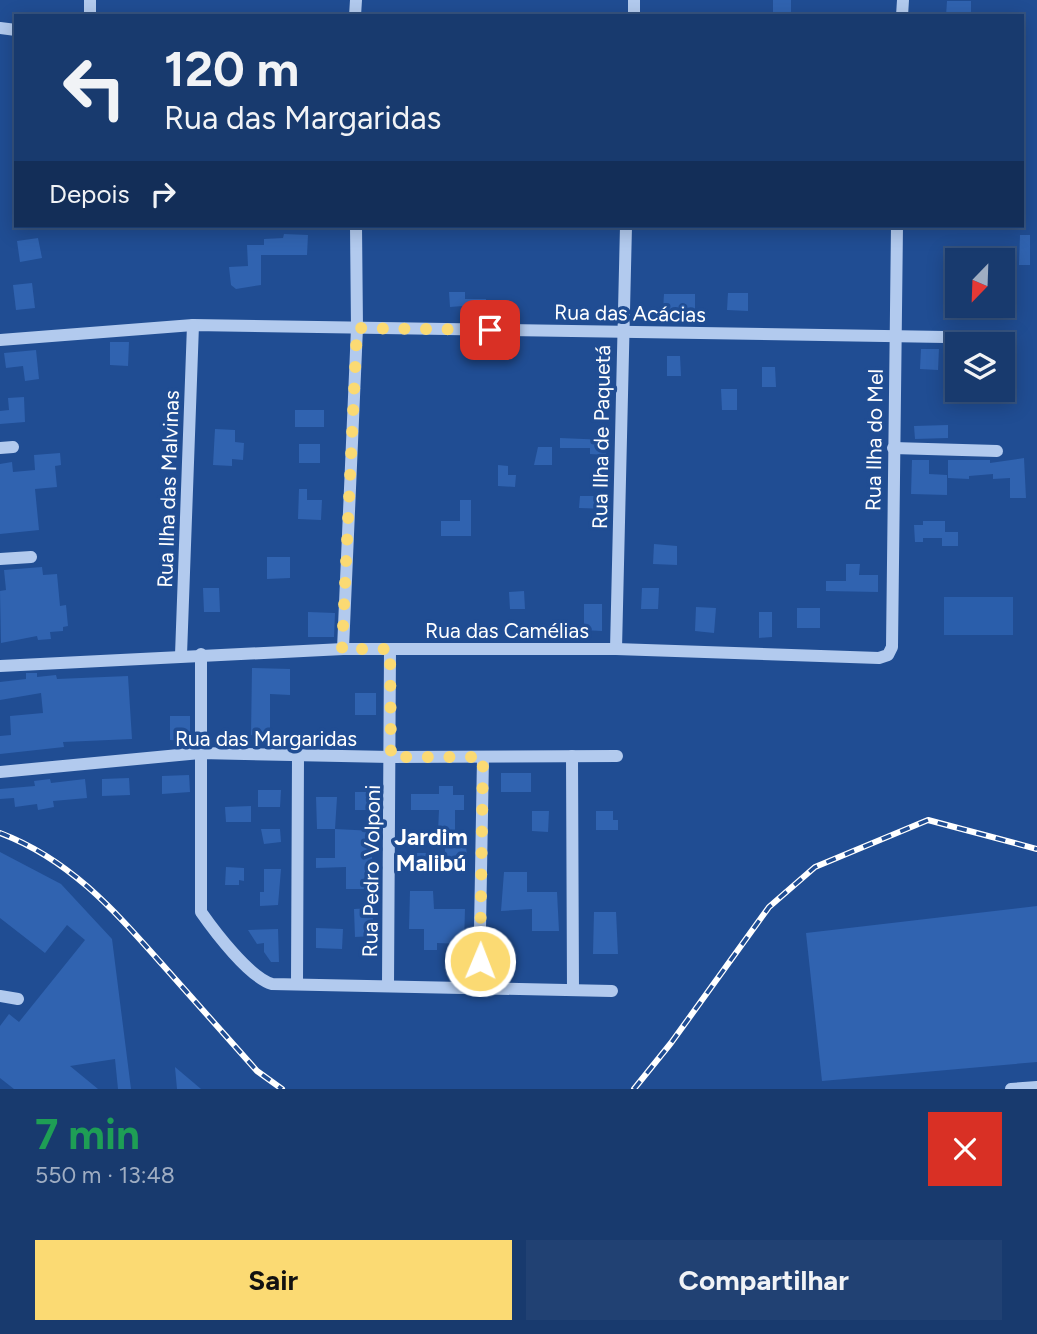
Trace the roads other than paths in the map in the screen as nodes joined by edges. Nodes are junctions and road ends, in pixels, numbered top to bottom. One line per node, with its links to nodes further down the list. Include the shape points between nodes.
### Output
1 (356, 228): 5 (street)
2 (626, 228): 6 (street, Rua Ilha de Paquetá)
3 (897, 228): 7 (street, Rua Ilha do Mel)
4 (193, 325): 5 (street, Rua das Acácias); 9 (street, Rua das Acácias); 18 (street, Rua Ilha das Malvinas)
5 (357, 328): 6 (street, Rua das Acácias); 14 (street)
6 (622, 332): 7 (street, Rua das Acácias); 16 (street, Rua Ilha de Paquetá)
7 (895, 337): 8 (street, Rua das Acácias); 10 (street, Rua Ilha do Mel)
8 (945, 337)
9 (0, 340)
10 (893, 448): 11 (street); 19 (street, Rua Ilha do Mel, via 892,647)
11 (997, 452)
12 (31, 557): 13 (street)
13 (0, 559)
14 (342, 649): 15 (street, Rua das Camélias); 17 (street, Rua das Camélias)
15 (390, 649): 16 (street, Rua das Camélias); 25 (street, Rua Pedro Volponi)
16 (615, 649): 19 (street, Rua das Camélias)
17 (201, 654): 18 (street, Rua das Camélias); 21 (street)
18 (181, 655): 20 (street, Rua das Camélias)
19 (888, 655)
20 (0, 666)
21 (200, 753): 22 (street, Rua das Margaridas); 27 (street, Rua das Margaridas); 28 (street, via 201,912 266,982)
22 (298, 756): 25 (street, Rua das Margaridas); 28 (street)
23 (572, 756): 24 (street, Rua das Margaridas); 26 (street, Rua das Margaridas); 31 (street)
24 (617, 756)
25 (391, 757): 26 (street, Rua das Margaridas); 29 (street, Rua Pedro Volponi)
26 (483, 757): 30 (street)
27 (0, 772)
28 (297, 984): 29 (street)
29 (388, 985): 30 (street)
30 (479, 987): 31 (street)
31 (573, 990): 32 (street)
32 (612, 991)
33 (0, 996): 34 (street)
34 (18, 999)
35 (1037, 1087): 36 (street)
36 (1011, 1089)

